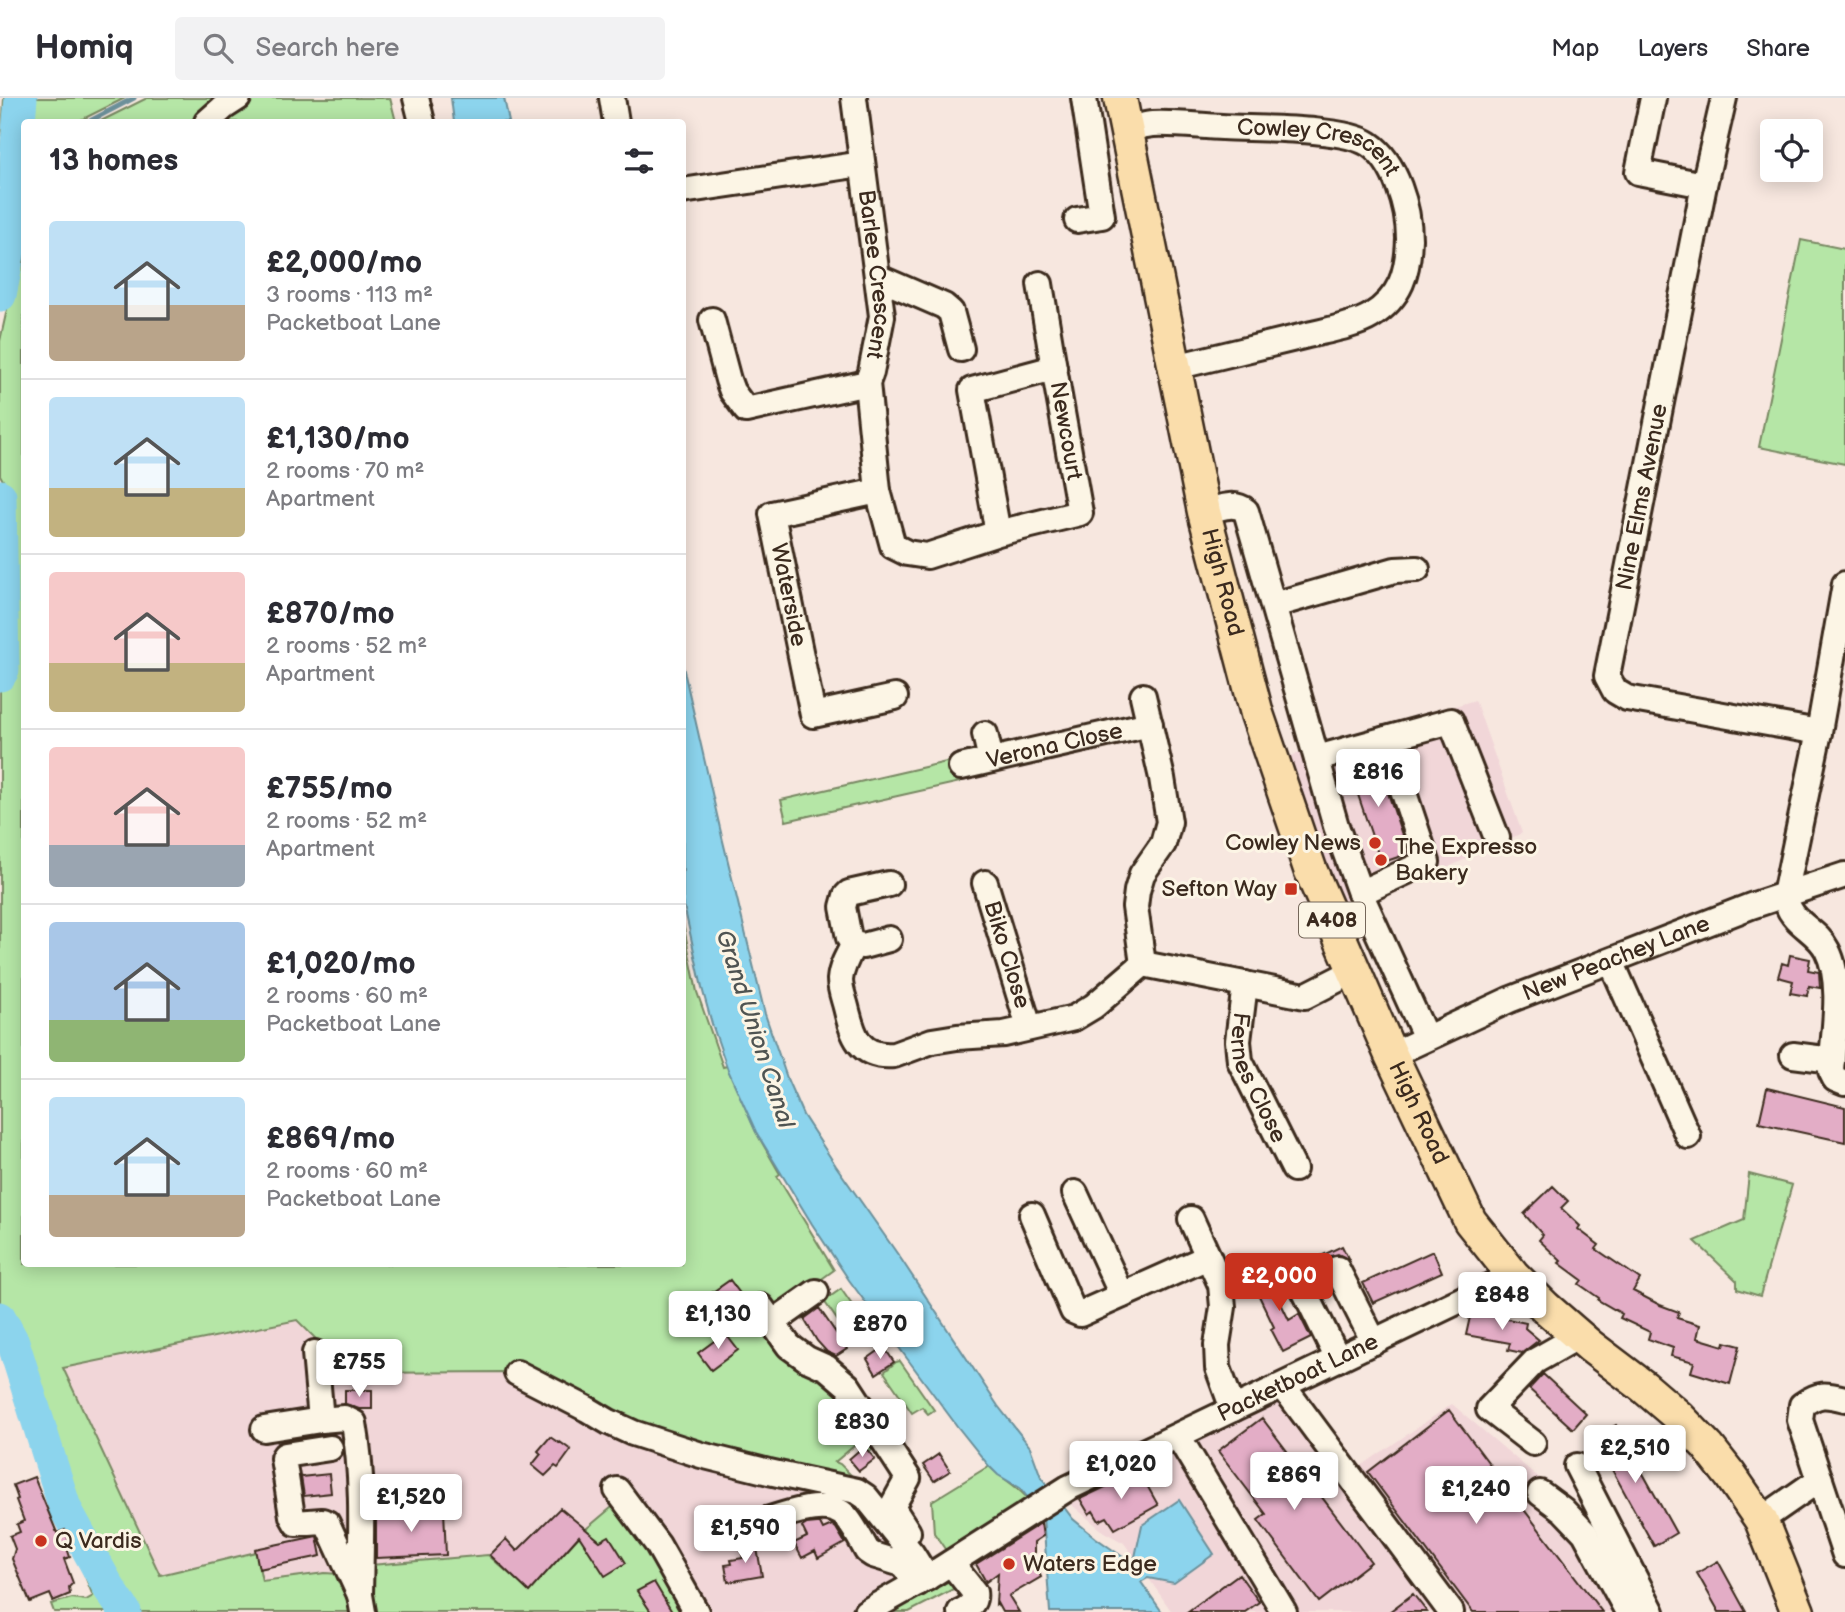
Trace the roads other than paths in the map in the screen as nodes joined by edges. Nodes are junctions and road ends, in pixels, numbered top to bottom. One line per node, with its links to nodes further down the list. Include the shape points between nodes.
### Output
1 (237, 98): 9 (street)
2 (416, 98): 10 (street)
3 (612, 98): 11 (street)
4 (854, 98): 12 (street, Barlee Crescent)
5 (1084, 98): 15 (street, via 1102,216)
6 (1653, 98): 13 (street, via 1638,172)
7 (1724, 98): 13 (street, Nine Elms Avenue)
8 (1123, 113): 20 (main road, High Road / A408); 20 (street, Cowley Crescent, via 1154,124 1353,137 1379,153 1398,183 1405,205 1408,266 1392,298 1369,317)
9 (210, 119)
10 (421, 119)
11 (616, 119)
12 (862, 164): 14 (street, Barlee Crescent); 16 (street, Barlee Crescent)
13 (1704, 185): 32 (street, Nine Elms Avenue, via 1606,676 1615,691 1627,698)
14 (686, 190)
15 (1077, 220)
16 (877, 277): 19 (street, via 944,306 951,312); 22 (street, Barlee Crescent, via 882,316)
17 (1040, 284): 21 (street)
18 (712, 320): 22 (street, via 732,391 746,410)
19 (961, 349)
20 (1175, 367): 24 (main road, High Road / A408)
21 (1054, 368): 25 (street, Newcourt, via 972,390); 25 (street, Newcourt, via 1080,513)
22 (867, 383): 23 (street, Newcourt)
23 (878, 491): 25 (street, Newcourt, via 893,546 907,552 928,556); 30 (street, Waterside, via 772,514 814,718)
24 (1204, 512): 28 (street, High Road, via 1233,505 1246,511); 49 (main road, High Road / A408, via 1257,714 1310,869)
25 (998, 533)
26 (1417, 569): 28 (street, via 1395,570)
27 (1845, 584): 32 (street)
28 (1274, 605): 35 (street, High Road)
29 (1143, 696): 31 (street, Verona Close)
30 (888, 699)
31 (1150, 724): 36 (street, Verona Close); 47 (street, Verona Close, via 1169,822 1163,844 1142,874 1137,891)
32 (1819, 732): 43 (street)
33 (985, 734): 36 (street)
34 (1386, 738): 35 (street); 38 (street, via 1451,721); 42 (street, via 1427,862)
35 (1317, 758): 42 (street, High Road)
36 (991, 760): 37 (street, Verona Close)
37 (961, 767)
38 (1497, 838)
39 (1845, 875): 43 (street, New Peachey Lane)
40 (985, 883): 51 (street, Biko Close)
41 (889, 884): 45 (street, via 846,896)
42 (1360, 893): 52 (street, High Road)
43 (1785, 895): 46 (street, New Peachey Lane); 48 (street, via 1791,914 1827,949)
44 (889, 939): 45 (street)
45 (849, 952): 51 (street, via 840,981 852,1033 868,1052 894,1055 932,1041)
46 (1611, 961): 52 (street, New Peachey Lane); 57 (street)
47 (1143, 964): 50 (street); 51 (street, via 1073,1018)
48 (1839, 969): 55 (street)
49 (1354, 971): 50 (street, via 1305,996); 53 (main road, High Road / A408)
50 (1245, 984): 58 (street, Fernes Close, via 1240,1061)
51 (1029, 1027)
52 (1426, 1038): 53 (street, New Peachey Lane)
53 (1391, 1055): 64 (main road, High Road / A408, via 1470,1221)
54 (1793, 1055): 55 (street)
55 (1832, 1060): 56 (street, via 1832,1077)
56 (1845, 1083)
57 (1688, 1136)
58 (1294, 1169)
59 (1075, 1193): 67 (street)
60 (1032, 1215): 67 (street, via 1073,1311 1080,1314)
61 (1191, 1219): 62 (street)
62 (1208, 1257): 67 (street); 75 (street, via 1221,1285 1218,1368)
63 (1337, 1269): 69 (street)
64 (1513, 1275): 68 (main road, High Road / A408); 69 (street, Packetboat Lane)
65 (816, 1292): 88 (street, via 767,1315 789,1346 848,1386 901,1467 908,1478 892,1507)
66 (1304, 1292): 71 (street)
67 (1122, 1295)
68 (1579, 1336): 79 (street, via 1535,1361 1489,1409); 85 (main road, High Road / A408, via 1691,1429)
69 (1374, 1342): 71 (street, Packetboat Lane)
70 (314, 1353): 76 (street)
71 (1338, 1359): 73 (street, Packetboat Lane)
72 (517, 1373): 88 (street, via 633,1433 701,1455 857,1490)
73 (1283, 1386): 75 (street, Packetboat Lane); 94 (street)
74 (1845, 1399): 82 (street, via 1825,1394 1802,1405 1800,1420)
75 (1233, 1409): 78 (street, Packetboat Lane)
76 (321, 1420): 77 (street); 89 (street, via 344,1418 354,1423 361,1501)
77 (264, 1429)
78 (1178, 1436): 88 (street, Packetboat Lane, via 1068,1488); 93 (street)
79 (1533, 1443)
80 (330, 1448): 89 (street, via 283,1458 292,1516 296,1523 327,1523)
81 (1577, 1466): 96 (street)
82 (1820, 1479): 85 (street); 87 (street)
83 (617, 1490): 90 (street, via 658,1545)
84 (1540, 1493): 95 (street, via 1585,1533)
85 (1761, 1520): 97 (main road, High Road / A408)
86 (757, 1523): 88 (street, via 826,1507 847,1518 873,1555)
87 (1845, 1555)
88 (932, 1574): 91 (street, Packetboat Lane); 92 (street, via 974,1592 970,1606)
89 (362, 1603)
90 (696, 1612)
91 (866, 1612)
92 (960, 1612)
93 (1284, 1612)
94 (1451, 1612)
95 (1628, 1612)
96 (1652, 1612)
97 (1798, 1612)

